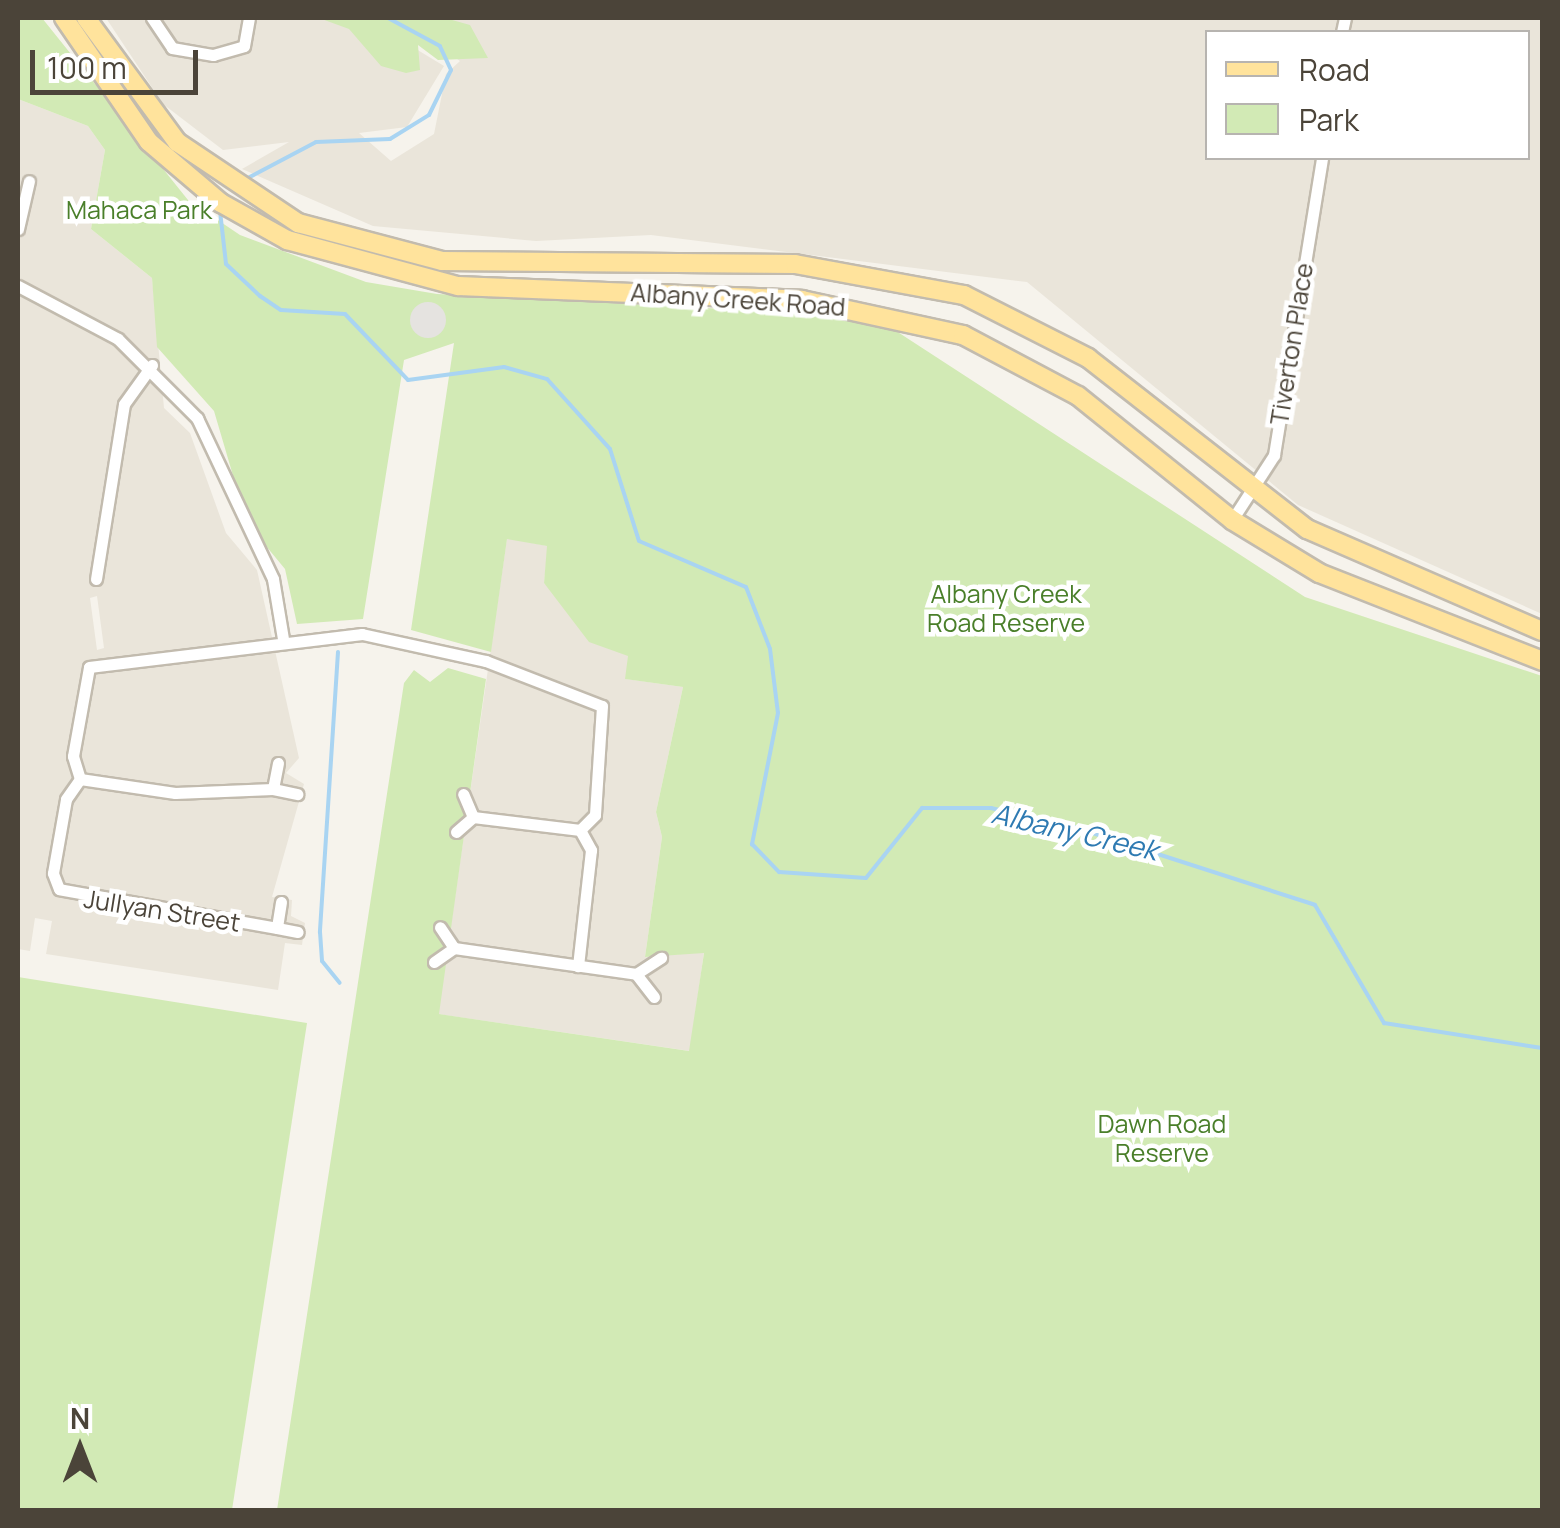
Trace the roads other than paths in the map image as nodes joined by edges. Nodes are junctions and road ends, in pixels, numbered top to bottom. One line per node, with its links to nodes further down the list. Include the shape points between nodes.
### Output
1 (64, 18): 6 (main road, Albany Creek Road)
2 (86, 18): 5 (main road, Albany Creek Road)
3 (152, 18): 4 (street, via 172,48 213,55 244,46)
4 (255, 20)
5 (102, 48): 6 (main road); 9 (main road, Albany Creek Road)
6 (86, 59): 9 (main road, Albany Creek Road, via 149,142)
7 (1322, 160): 13 (street, Tiverton Place, via 1274,455)
8 (29, 181): 10 (street)
9 (211, 183): 13 (main road, Albany Creek Road, via 314,230 405,256 794,264 964,296 1088,358); 14 (main road, Albany Creek Road, via 237,213 326,256 436,282 802,300 963,335 1078,396)
10 (18, 229)
11 (18, 286): 12 (street)
12 (152, 366): 15 (street, via 124,404); 17 (street, via 196,418 244,534 264,558)
13 (1250, 492): 14 (street, Tiverton Place); 16 (main road, Albany Creek Road, via 1394,572)
14 (1232, 520): 18 (main road, Albany Creek Road, via 1374,600)
15 (96, 580)
16 (1542, 631)
17 (283, 639): 20 (street, Jullyan Street, via 89,667 73,756); 25 (street, via 391,636 602,706 595,815)
18 (1542, 660)
19 (278, 764): 21 (street)
20 (80, 779): 21 (street, via 174,793); 29 (street, Jullyan Street, via 66,799 53,874 67,896)
21 (273, 789): 22 (street)
22 (296, 794)
23 (463, 794): 24 (street)
24 (473, 817): 25 (street); 26 (street)
25 (580, 830): 34 (street, via 591,850)
26 (456, 832)
27 (282, 902): 29 (street)
28 (440, 927): 31 (street)
29 (277, 928): 30 (street, Jullyan Street)
30 (298, 932)
31 (454, 948): 33 (street); 34 (street)
32 (661, 958): 35 (street)
33 (434, 962)
34 (578, 966): 35 (street)
35 (636, 974): 36 (street)
36 (654, 998)

